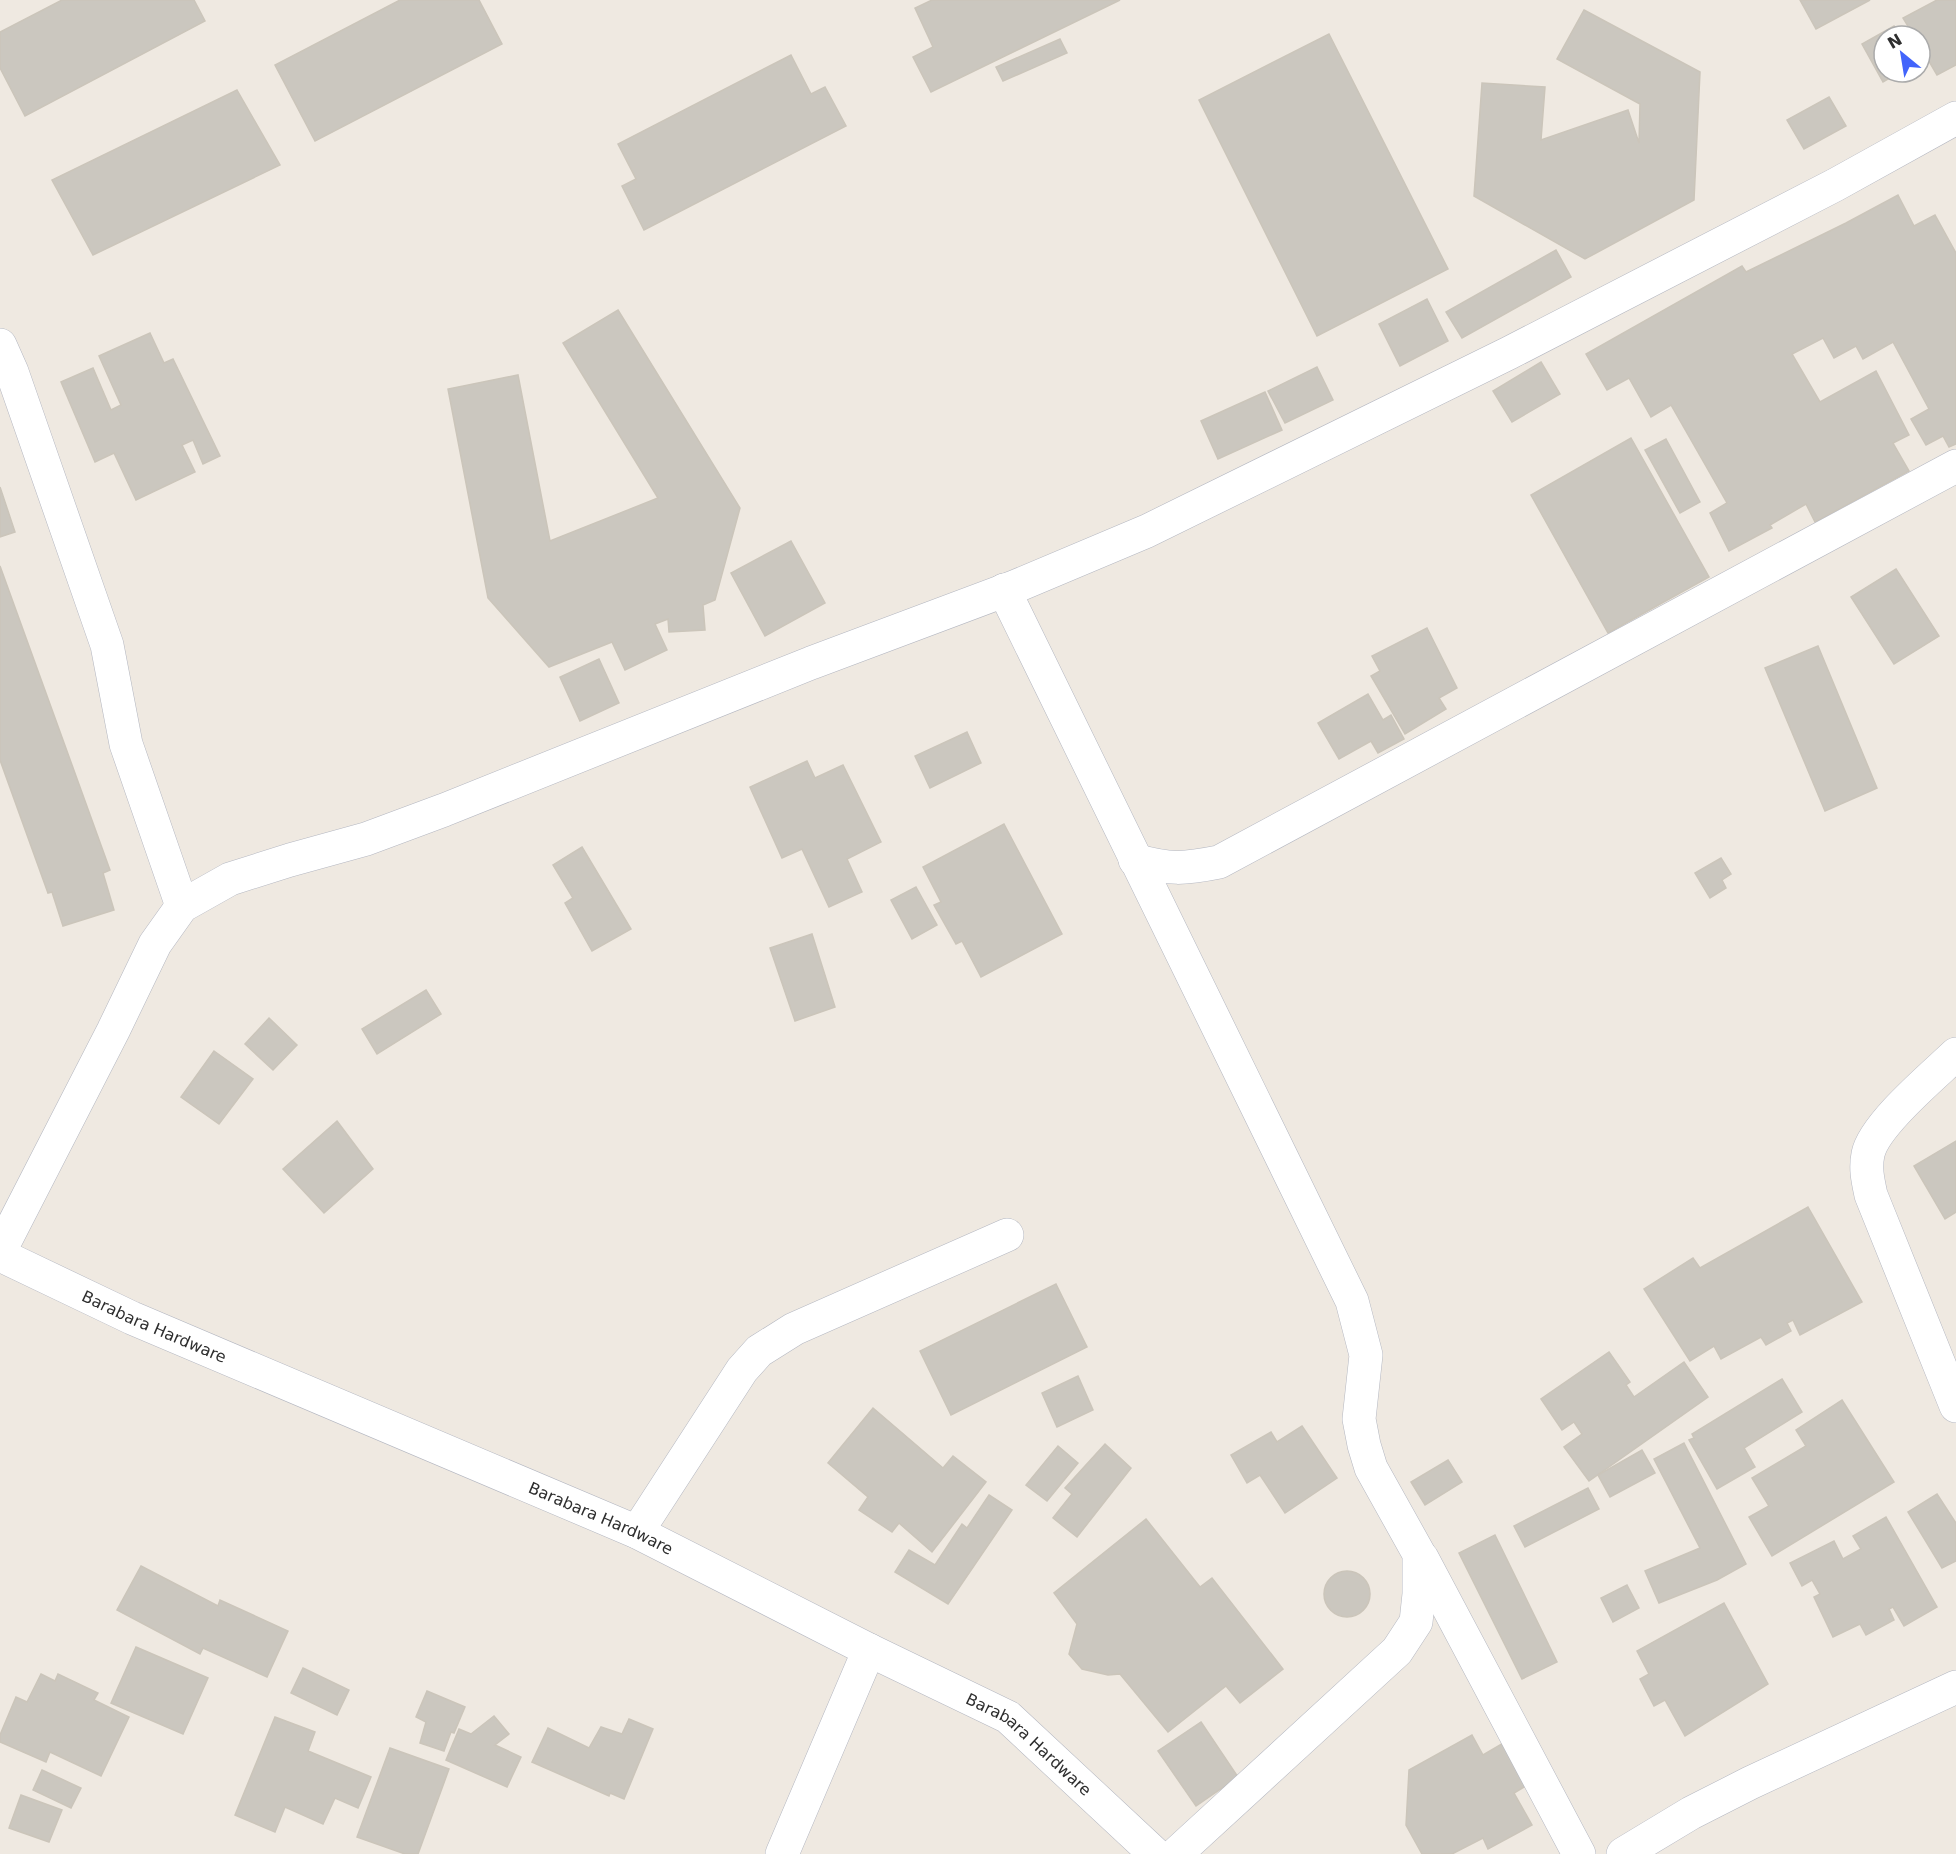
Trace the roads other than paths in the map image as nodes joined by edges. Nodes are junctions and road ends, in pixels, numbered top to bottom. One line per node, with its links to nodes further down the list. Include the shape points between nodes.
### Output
1 (1956, 118): 4 (street, via 1835,185 1499,358 1148,531)
2 (0, 345): 6 (street, via 107,645 126,744)
3 (1956, 466): 5 (street, via 1219,862 1190,868 1162,867)
4 (1004, 590): 5 (street); 6 (street, via 444,810 366,839 230,879)
5 (1135, 860): 12 (street, via 1352,1302 1366,1355 1359,1419 1364,1445 1371,1468)
6 (182, 906): 9 (street, via 155,944)
7 (1956, 1054): 10 (street, via 1874,1137 1866,1175)
8 (1007, 1235): 11 (street, via 794,1329 759,1351 741,1370)
9 (0, 1253): 11 (street, Barabara Hardware, via 132,1318)
10 (1956, 1406)
11 (637, 1532): 13 (street, Barabara Hardware)
12 (1419, 1554): 17 (street, via 1416,1622 1397,1651); 18 (street)
13 (869, 1650): 15 (street); 16 (street, Barabara Hardware, via 1008,1717)
14 (1956, 1687): 19 (street, via 1750,1783)
15 (782, 1854)
16 (1155, 1854)
17 (1176, 1854)
18 (1579, 1854)
19 (1623, 1854)

